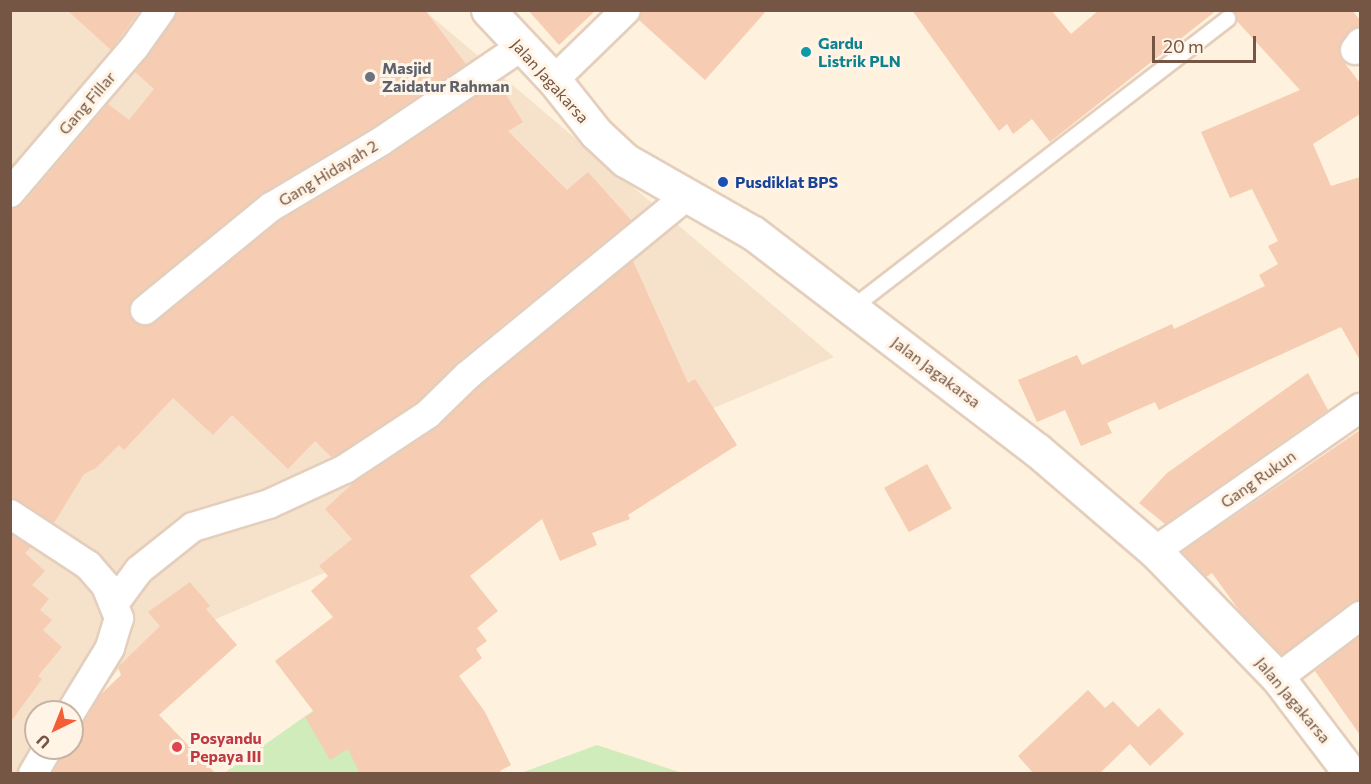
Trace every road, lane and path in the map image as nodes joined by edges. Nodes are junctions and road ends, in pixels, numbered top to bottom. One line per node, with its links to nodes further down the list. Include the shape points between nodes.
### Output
1 (161, 10): 7 (street, Gang Fillar, via 134,48)
2 (488, 10): 5 (main road, Jalan Jagakarsa)
3 (626, 10): 6 (street)
4 (1227, 18): 9 (lane)
5 (521, 47): 6 (main road, Jalan Jagakarsa); 10 (street, Gang Hidayah 2, via 398,130 271,207)
6 (554, 80): 8 (main road, Jalan Jagakarsa, via 596,133 626,160)
7 (10, 193)
8 (688, 195): 9 (main road, Jalan Jagakarsa, via 753,233); 14 (street, via 468,375 428,414 345,469 269,504 193,527 139,570)
9 (851, 308): 13 (main road, Jalan Jagakarsa, via 1037,450)
10 (145, 310)
11 (1360, 408): 13 (street, Gang Rukun)
12 (10, 514): 14 (street, via 88,566 106,586)
13 (1155, 551): 16 (main road, Jalan Jagakarsa)
14 (114, 604): 17 (street, via 119,618 117,633)
15 (1360, 616): 16 (street)
16 (1278, 678): 20 (main road, Jalan Jagakarsa)
17 (78, 700)
18 (41, 760): 19 (street)
19 (33, 774)
20 (1351, 774)

